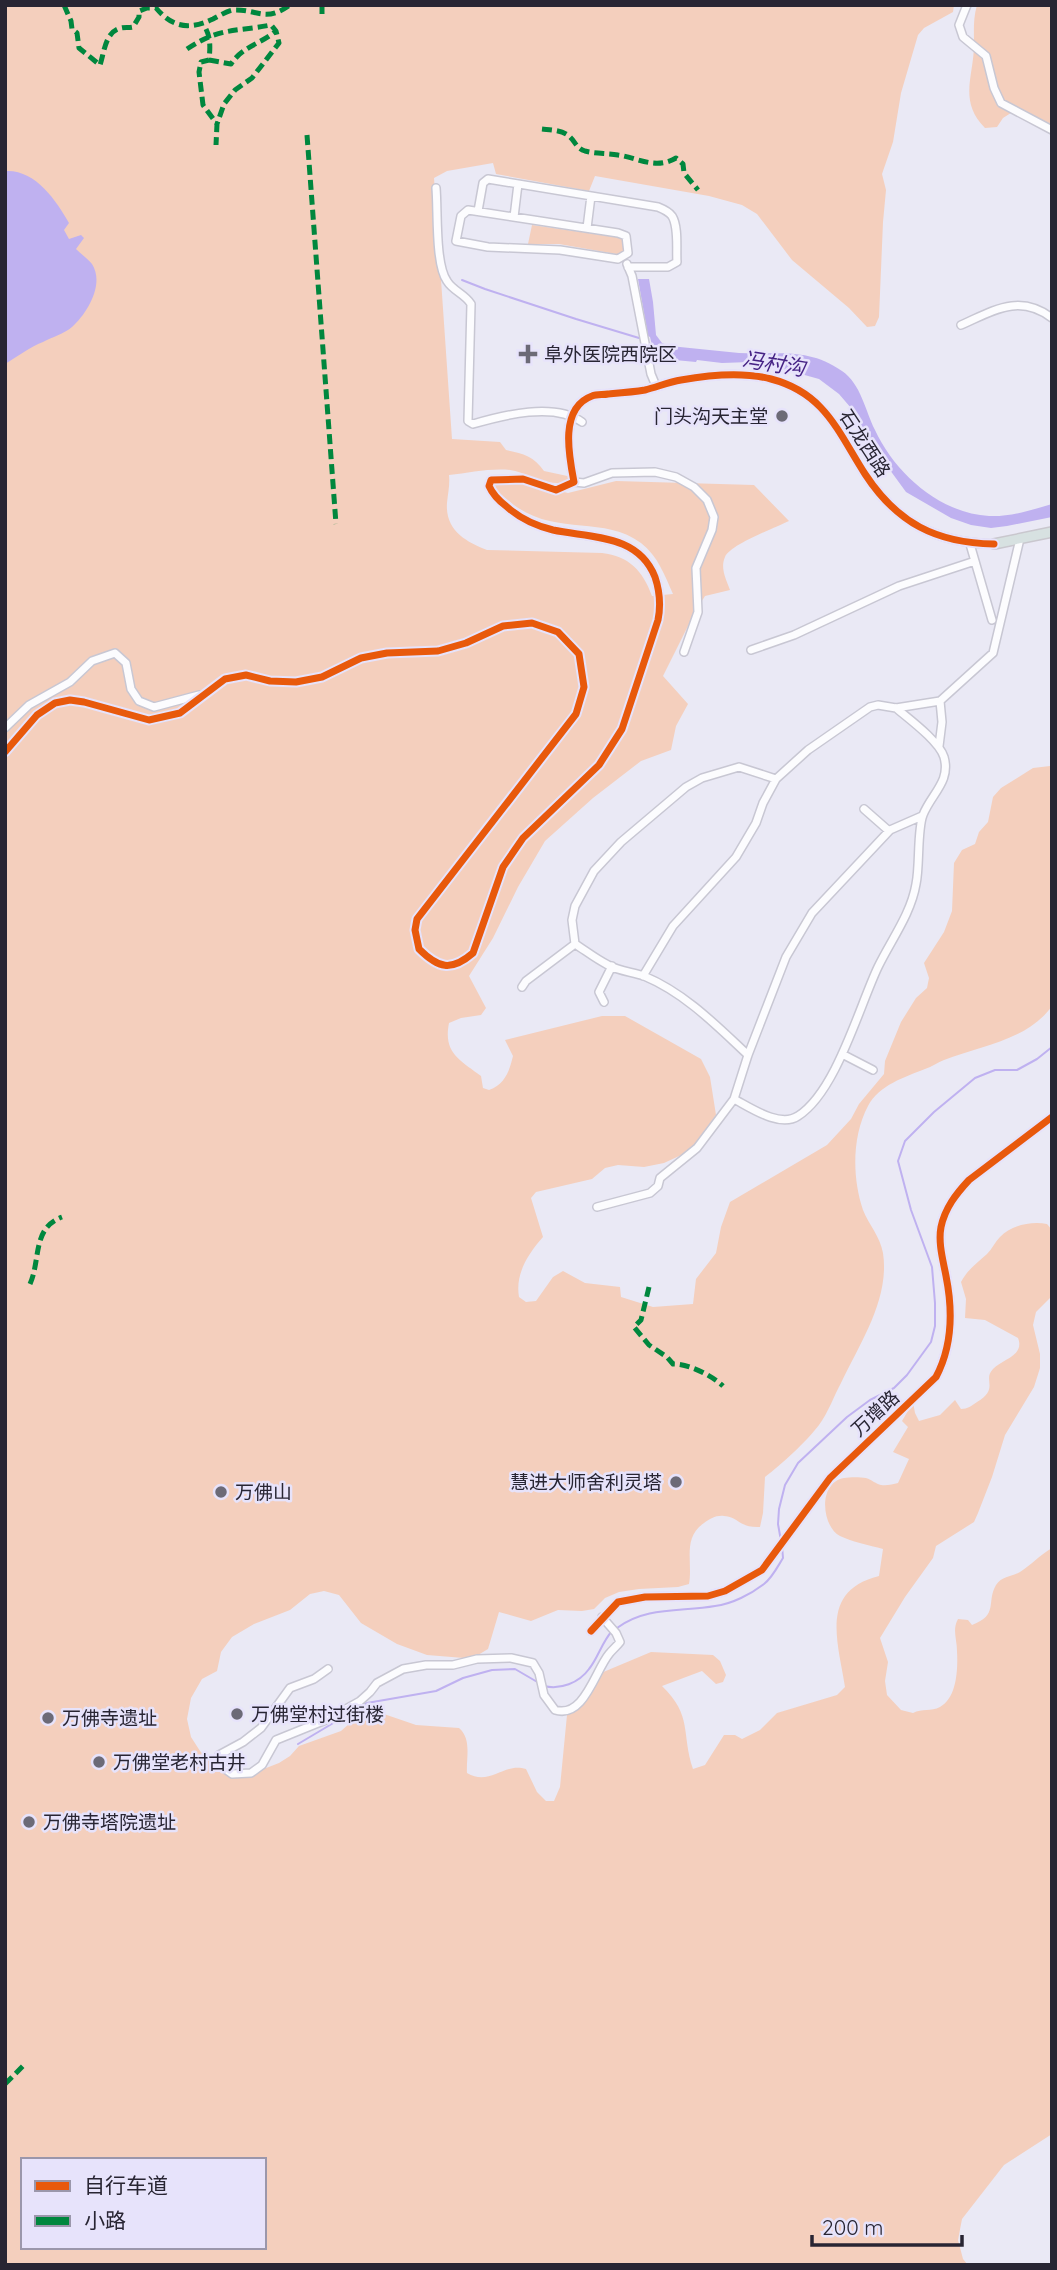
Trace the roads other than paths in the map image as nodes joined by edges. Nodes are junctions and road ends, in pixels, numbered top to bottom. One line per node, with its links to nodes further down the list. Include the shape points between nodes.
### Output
1 (967, 5): 2 (street, via 959,25 963,37 986,56 1001,103)
2 (1052, 130)
3 (518, 184): 5 (street); 6 (street, via 488,179 483,183); 7 (street)
4 (436, 188): 14 (street, via 444,275 471,304 468,421 473,424 538,410)
5 (591, 196): 8 (street); 10 (street, via 658,207 673,218 677,262 668,267)
6 (478, 211): 7 (street); 9 (street, via 464,211 456,241)
7 (514, 217): 8 (street)
8 (587, 228): 9 (street, via 626,236 629,247)
9 (624, 257): 10 (street)
10 (628, 267): 13 (street)
11 (1052, 318): 12 (street, via 1028,305 1007,306)
12 (961, 325)
13 (656, 386): 14 (street, 石龙西路, via 592,396); 20 (street, 石龙西路, via 736,376 768,378 794,387 834,420 866,475 894,509 924,530)
14 (572, 417): 15 (street); 16 (street, via 569,453)
15 (582, 422)
16 (574, 482): 25 (street, via 612,473 655,472 676,477 707,500 714,517 696,568 698,612); 26 (street, via 556,489 523,479 491,480 489,486 492,494 523,518 552,529 615,540 636,552 655,579 658,620 622,729 599,765 523,838 503,867 473,953 463,962 452,967 428,958 419,949 417,919 576,714 584,687 579,654 558,632 532,623 503,626 439,651 361,658 322,677 296,682 246,675 225,679)
17 (1052, 533): 21 (main road, 石龙西路)
18 (1052, 538): 19 (main road, 石龙西路)
19 (1019, 543): 21 (main road, 石龙西路); 27 (street, via 993,653)
20 (970, 544): 21 (street, 石龙西路); 22 (street)
21 (994, 544)
22 (975, 561): 23 (street); 24 (street, via 899,586)
23 (992, 620)
24 (751, 650)
25 (684, 652)
26 (205, 694): 29 (street, via 154,707 139,701 131,689 126,663 115,653 92,661 70,682 29,705); 31 (street, via 180,713 149,720 84,702 55,703 37,715)
27 (940, 701): 28 (street); 30 (street)
28 (896, 708): 30 (street); 32 (street, via 878,705 864,709)
29 (5, 728)
30 (939, 747): 34 (street, via 945,768 942,785)
31 (5, 752)
32 (776, 779): 36 (street, via 739,767 686,787 594,871 575,906); 38 (street, via 736,858 673,926)
33 (863, 809): 35 (street)
34 (922, 816): 35 (street); 41 (street, via 916,886)
35 (889, 831): 42 (street, via 825,897 799,933)
36 (575, 944): 37 (street); 39 (street)
37 (612, 966): 38 (street); 40 (street, via 599,992)
38 (643, 976): 42 (street, via 701,1011)
39 (522, 987)
40 (604, 1002)
41 (842, 1054): 43 (street); 44 (street, via 816,1098 791,1120 768,1117)
42 (748, 1055): 44 (street)
43 (873, 1070)
44 (734, 1099): 46 (street, via 697,1148 660,1178 650,1193)
45 (1052, 1117): 47 (street, 万增路, via 969,1180 946,1211 940,1246 951,1324 945,1361 936,1377 830,1478 762,1570 708,1596 618,1602)
46 (597, 1207)
47 (602, 1617): 48 (street, 万增路); 49 (street, via 620,1642 579,1705 555,1710 533,1663 511,1658 426,1665 377,1683 360,1701 276,1740 262,1765 251,1773 232,1774 217,1763 219,1755 261,1728 290,1688)
48 (591, 1630)
49 (328, 1669)

